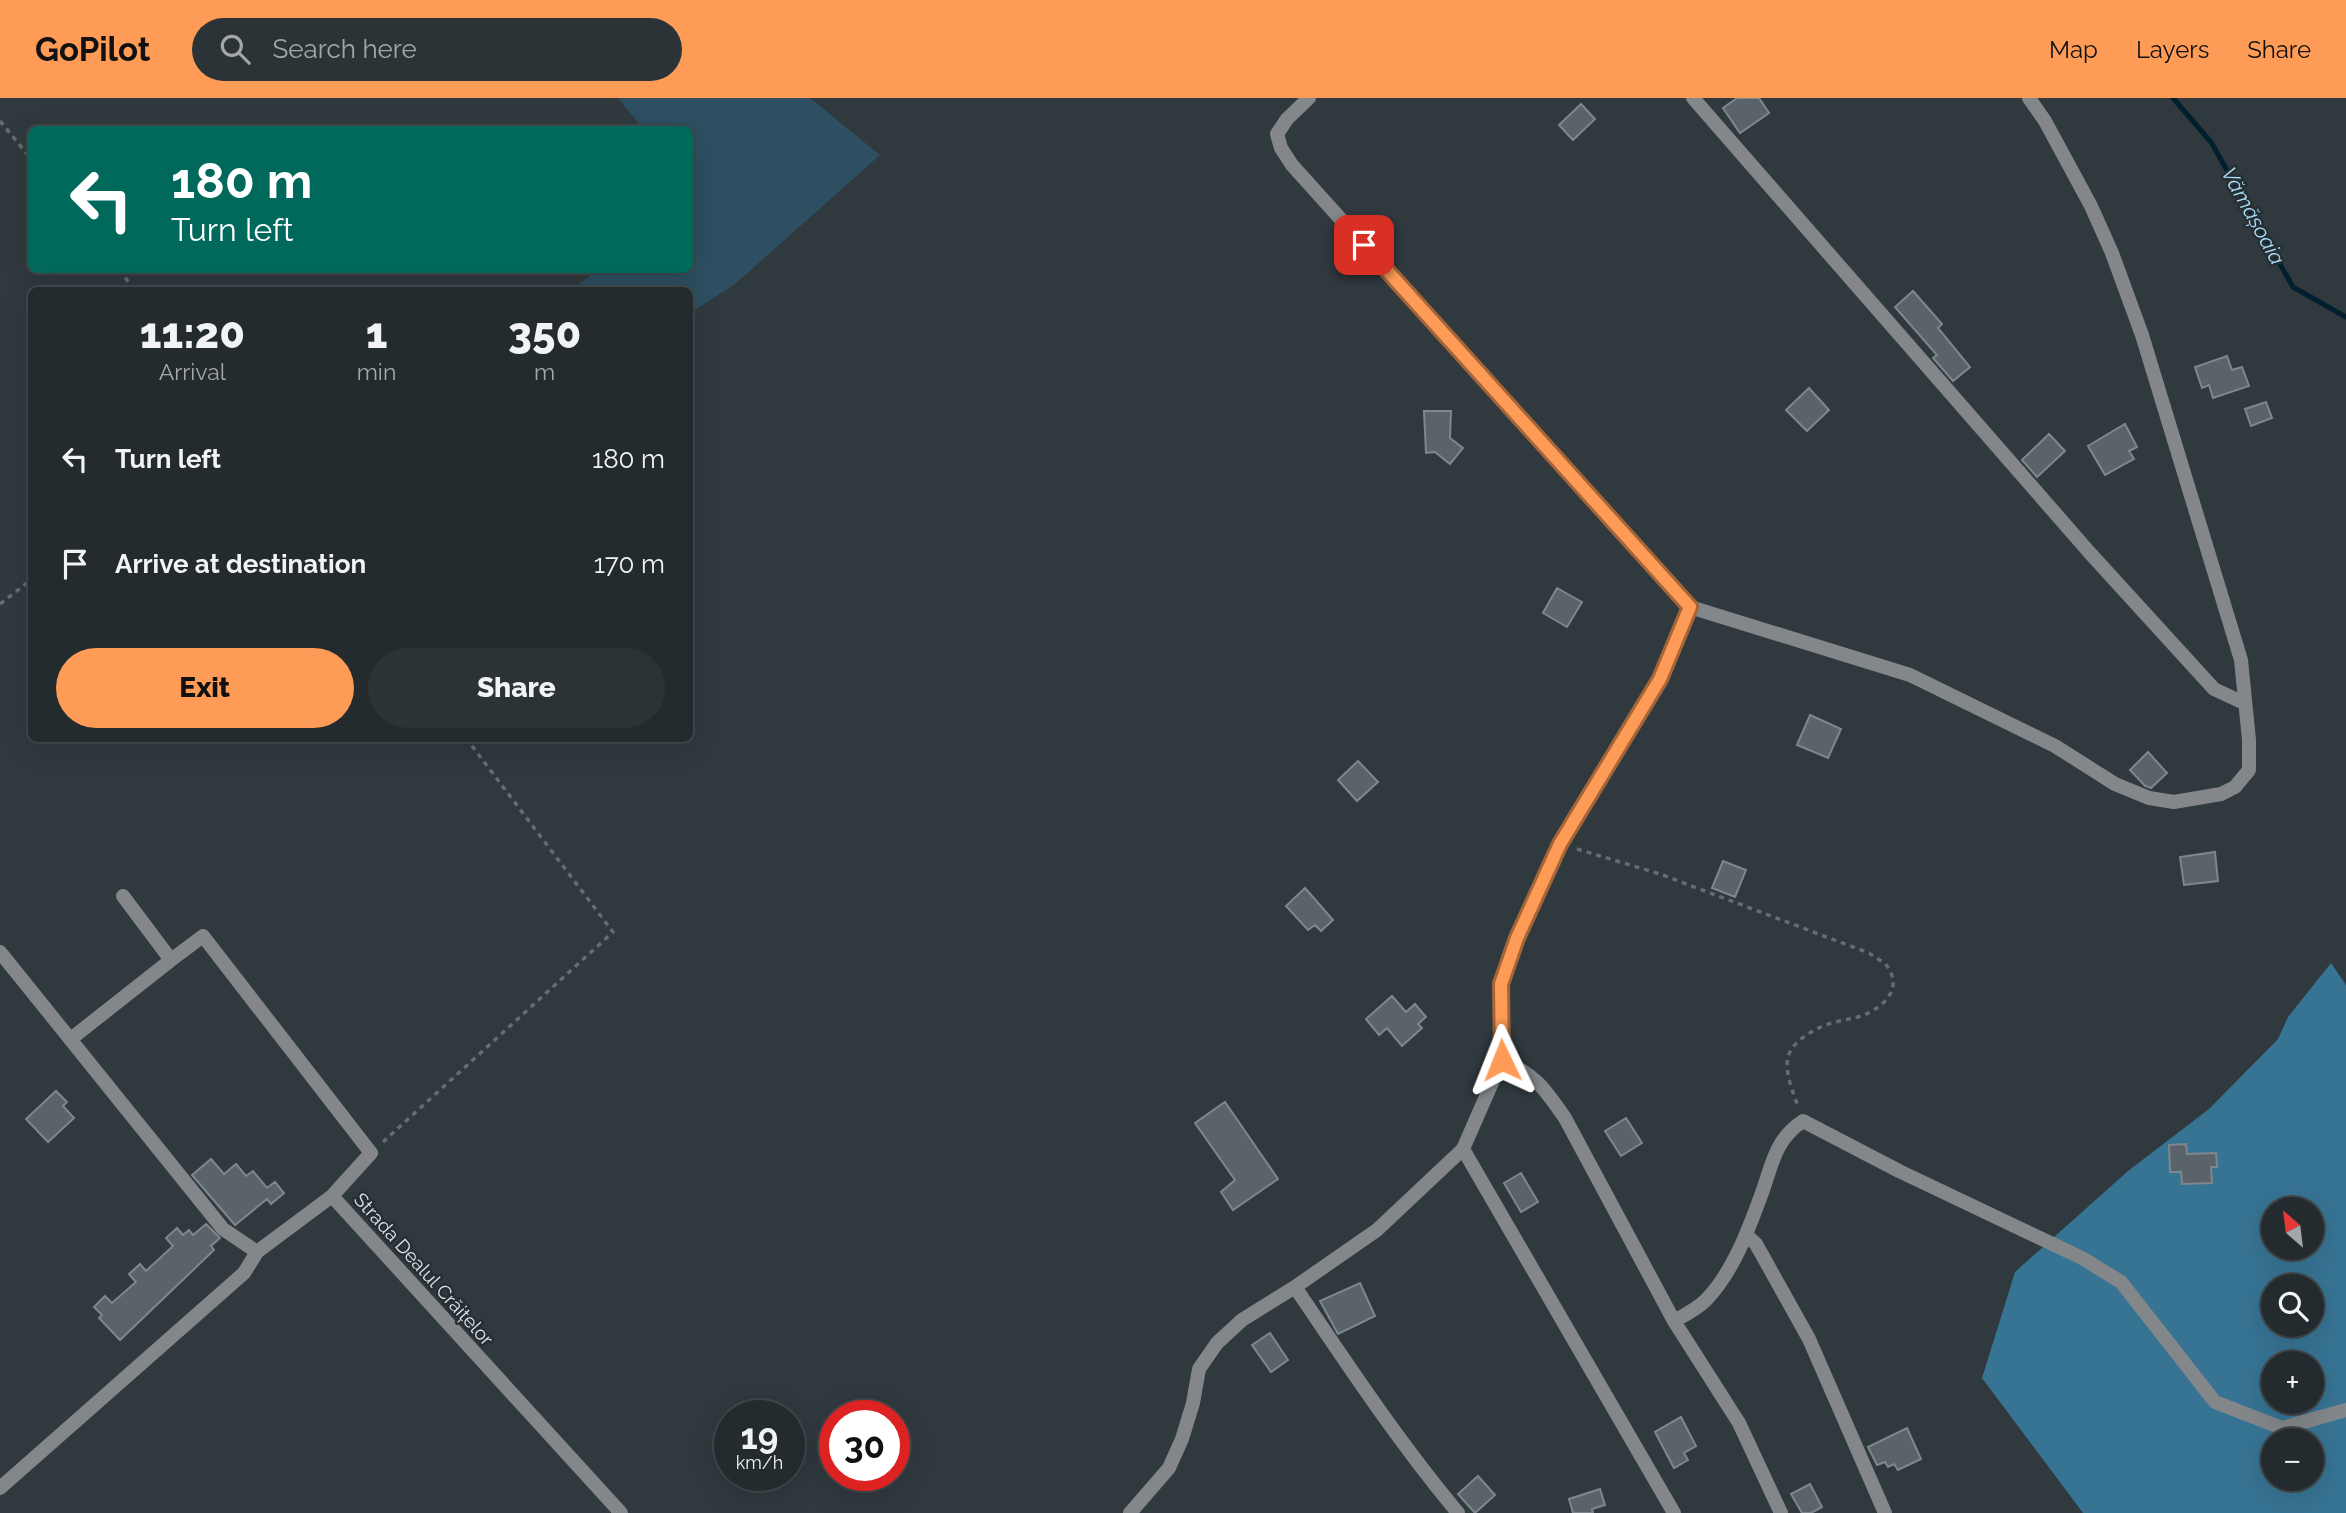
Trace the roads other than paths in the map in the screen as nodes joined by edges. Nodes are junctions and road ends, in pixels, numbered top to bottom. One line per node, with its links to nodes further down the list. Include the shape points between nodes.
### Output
1 (1309, 98): 4 (street, via 1278,134 1292,165)
2 (1693, 98): 5 (street, via 2098,562 2214,689)
3 (2029, 98): 5 (street, via 2091,206 2137,323 2241,660)
4 (1690, 607): 5 (street, via 1910,675 2055,746 2115,784 2149,799 2174,802 2235,787 2249,769); 10 (street, via 1660,679 1560,844 1507,961 1501,984)
5 (2244, 703)
6 (123, 896): 8 (street)
7 (0, 952): 9 (street)
8 (171, 960): 9 (street); 12 (street, via 202,936 371,1153)
9 (72, 1038): 14 (street, via 223,1228)
10 (1502, 1060): 11 (street); 16 (street, via 1525,1070 1565,1118)
11 (1463, 1149): 15 (street, via 1377,1230); 22 (street)
12 (332, 1196): 14 (street, Strada Dealul Crăițelor); 19 (street, Strada Dealul Crăițelor)
13 (1746, 1235): 16 (street, via 1705,1301); 17 (street, via 1776,1150 1803,1121 2082,1258 2121,1282 2215,1402 2282,1428); 24 (street, via 1756,1244 1810,1339)
14 (257, 1252): 18 (street, Strada Dealul Crăițelor, via 244,1273)
15 (1295, 1287): 20 (street, via 1242,1320 1217,1343 1199,1369 1193,1403 1169,1468); 21 (street, via 1366,1393)
16 (1674, 1321): 23 (street, via 1740,1423)
17 (2346, 1410)
18 (0, 1488)
19 (621, 1513)
20 (1130, 1513)
21 (1458, 1513)
22 (1674, 1513)
23 (1781, 1513)
24 (1885, 1513)

